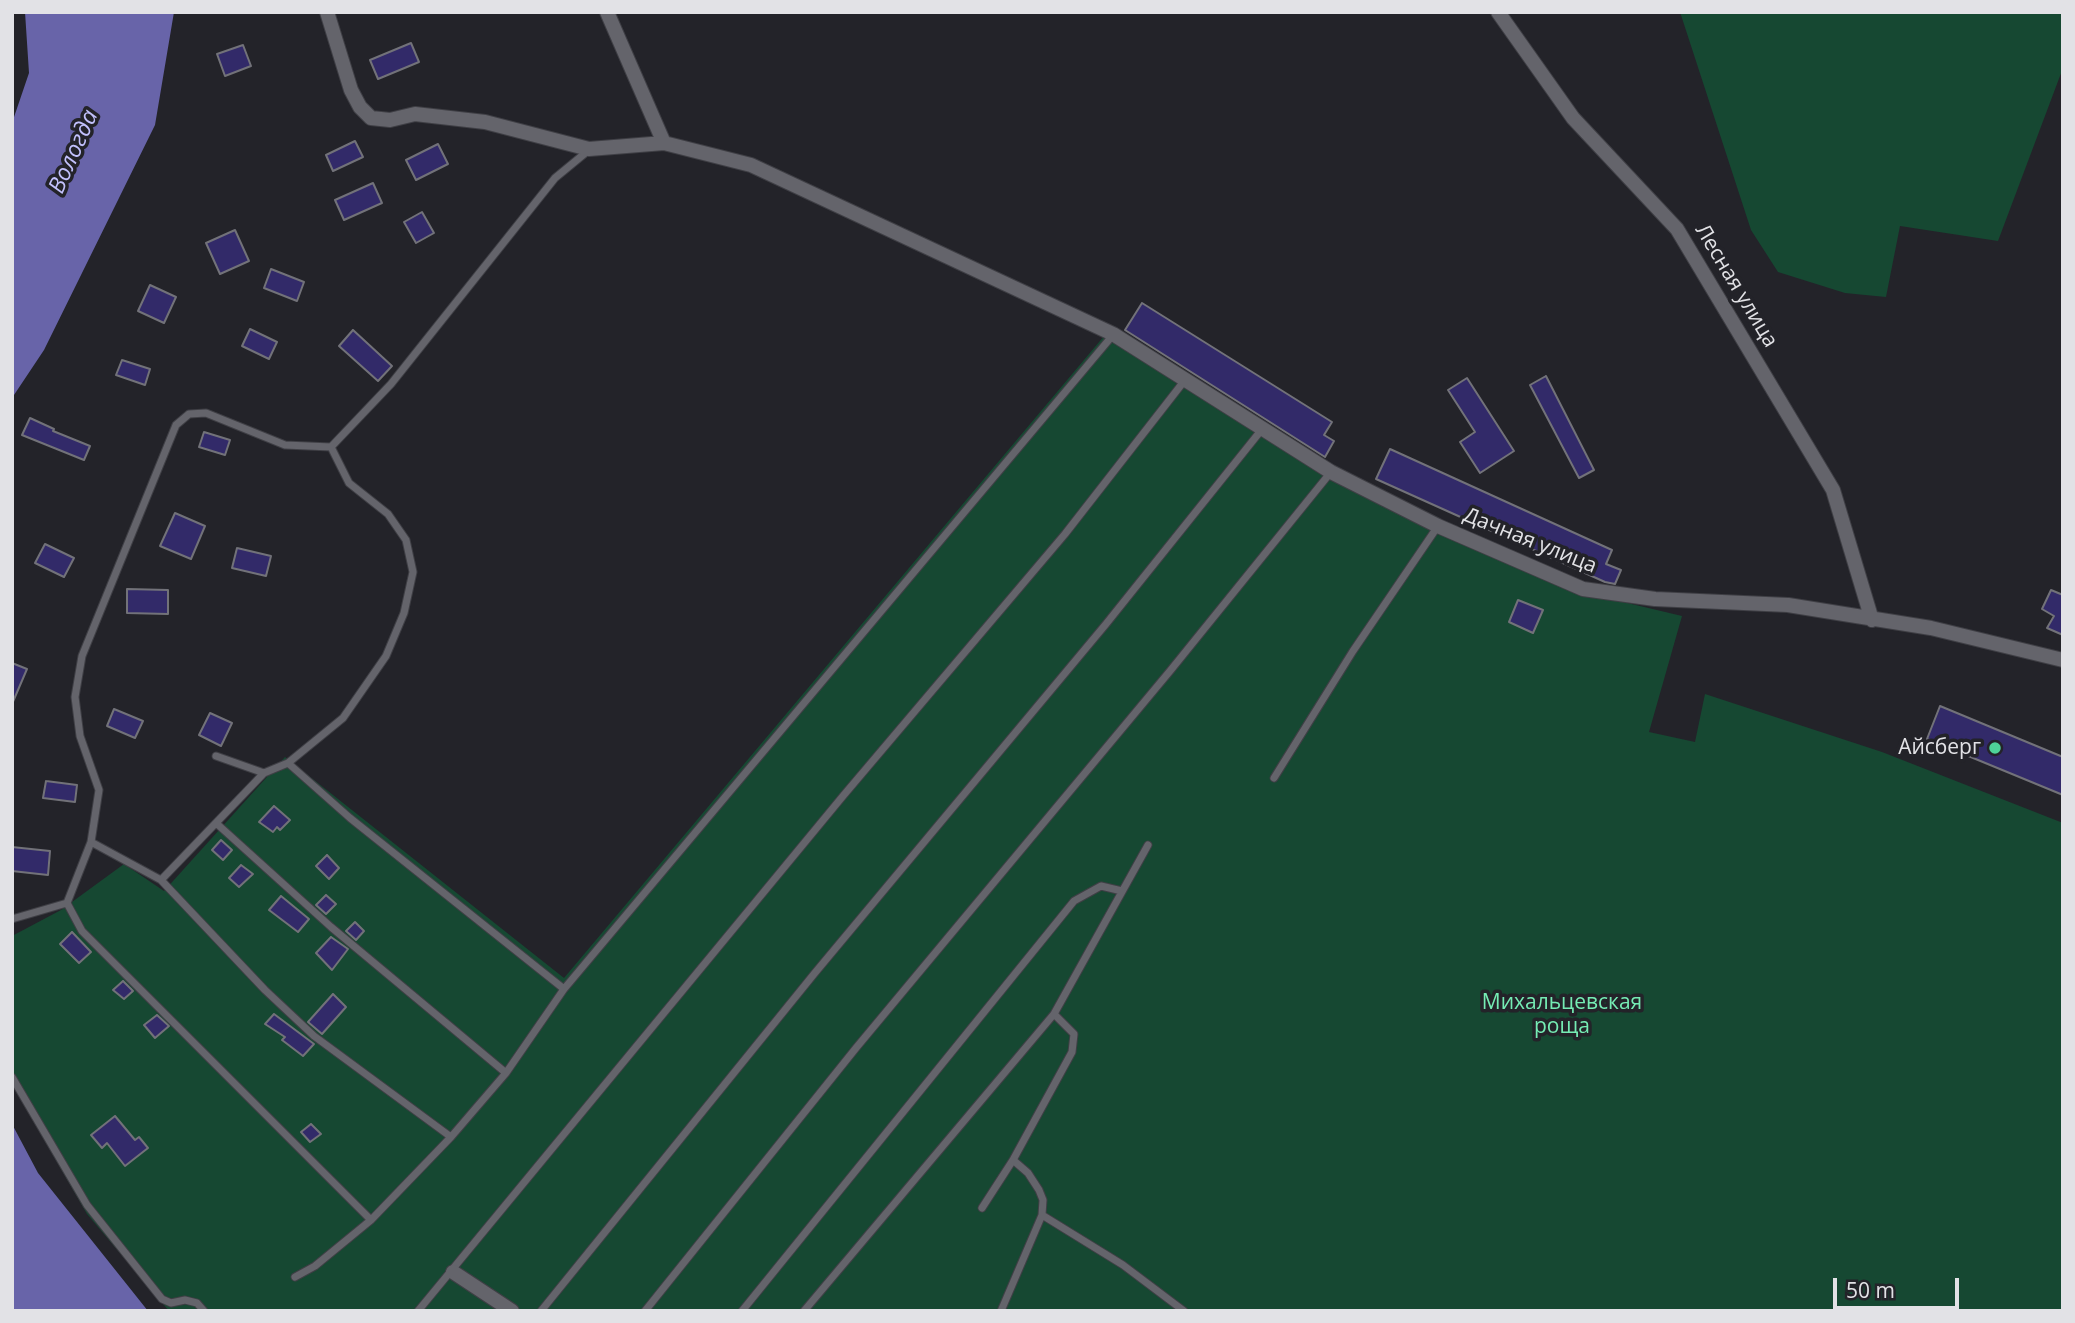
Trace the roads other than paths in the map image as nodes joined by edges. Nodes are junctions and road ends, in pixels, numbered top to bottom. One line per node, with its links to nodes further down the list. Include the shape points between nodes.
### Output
1 (327, 12): 5 (street, Дачная улица, via 351,90 371,118 390,120 415,114 485,122)
2 (607, 12): 4 (street)
3 (1498, 12): 12 (street, Лесная улица, via 1573,118 1677,229 1833,490)
4 (664, 143): 5 (street, Дачная улица); 6 (street, Дачная улица, via 751,165)
5 (589, 149): 9 (lane, via 555,178 391,384)
6 (1113, 334): 7 (street, Дачная улица); 25 (lane)
7 (1185, 379): 8 (street, Дачная улица); 34 (lane, via 1065,534 843,796)
8 (1263, 428): 10 (street, Дачная улица); 39 (lane)
9 (331, 447): 15 (lane, via 349,483 388,514 405,540 413,572 404,613 386,656 343,718); 19 (lane, via 285,445 206,412 189,414 176,425 82,656 75,696 80,736 99,790)
10 (1331, 472): 11 (street, Дачная улица); 40 (lane)
11 (1438, 526): 12 (street, Дачная улица, via 1583,589 1655,599 1788,605); 17 (lane)
12 (1872, 620): 13 (street, Дачная улица, via 1931,628)
13 (2063, 660)
14 (216, 756): 16 (lane)
15 (288, 763): 16 (lane); 25 (lane)
16 (264, 773): 18 (lane)
17 (1274, 778)
18 (216, 822): 21 (lane); 27 (lane, via 331,927)
19 (91, 842): 21 (lane); 23 (lane)
20 (1148, 845): 22 (lane)
21 (161, 880): 29 (lane, via 314,1036)
22 (1122, 891): 26 (lane); 41 (lane, via 1101,886 1074,901)
23 (67, 903): 24 (lane); 33 (lane, via 82,931)
24 (12, 919)
25 (564, 989): 27 (lane)
26 (1054, 1014): 30 (lane, via 1074,1034 1074,1046); 42 (lane)
27 (506, 1073): 29 (lane)
28 (12, 1077): 36 (lane, via 87,1205 162,1298 171,1303 197,1303)
29 (451, 1137): 33 (lane)
30 (1013, 1160): 31 (lane); 32 (lane, via 1039,1190)
31 (982, 1208)
32 (1042, 1215): 43 (lane); 44 (lane, via 1123,1265)
33 (371, 1220): 35 (lane)
34 (453, 1272): 37 (lane); 38 (street)
35 (295, 1277)
36 (204, 1311)
37 (418, 1311)
38 (512, 1311)
39 (541, 1311)
40 (645, 1311)
41 (742, 1311)
42 (804, 1311)
43 (1001, 1311)
44 (1184, 1311)

